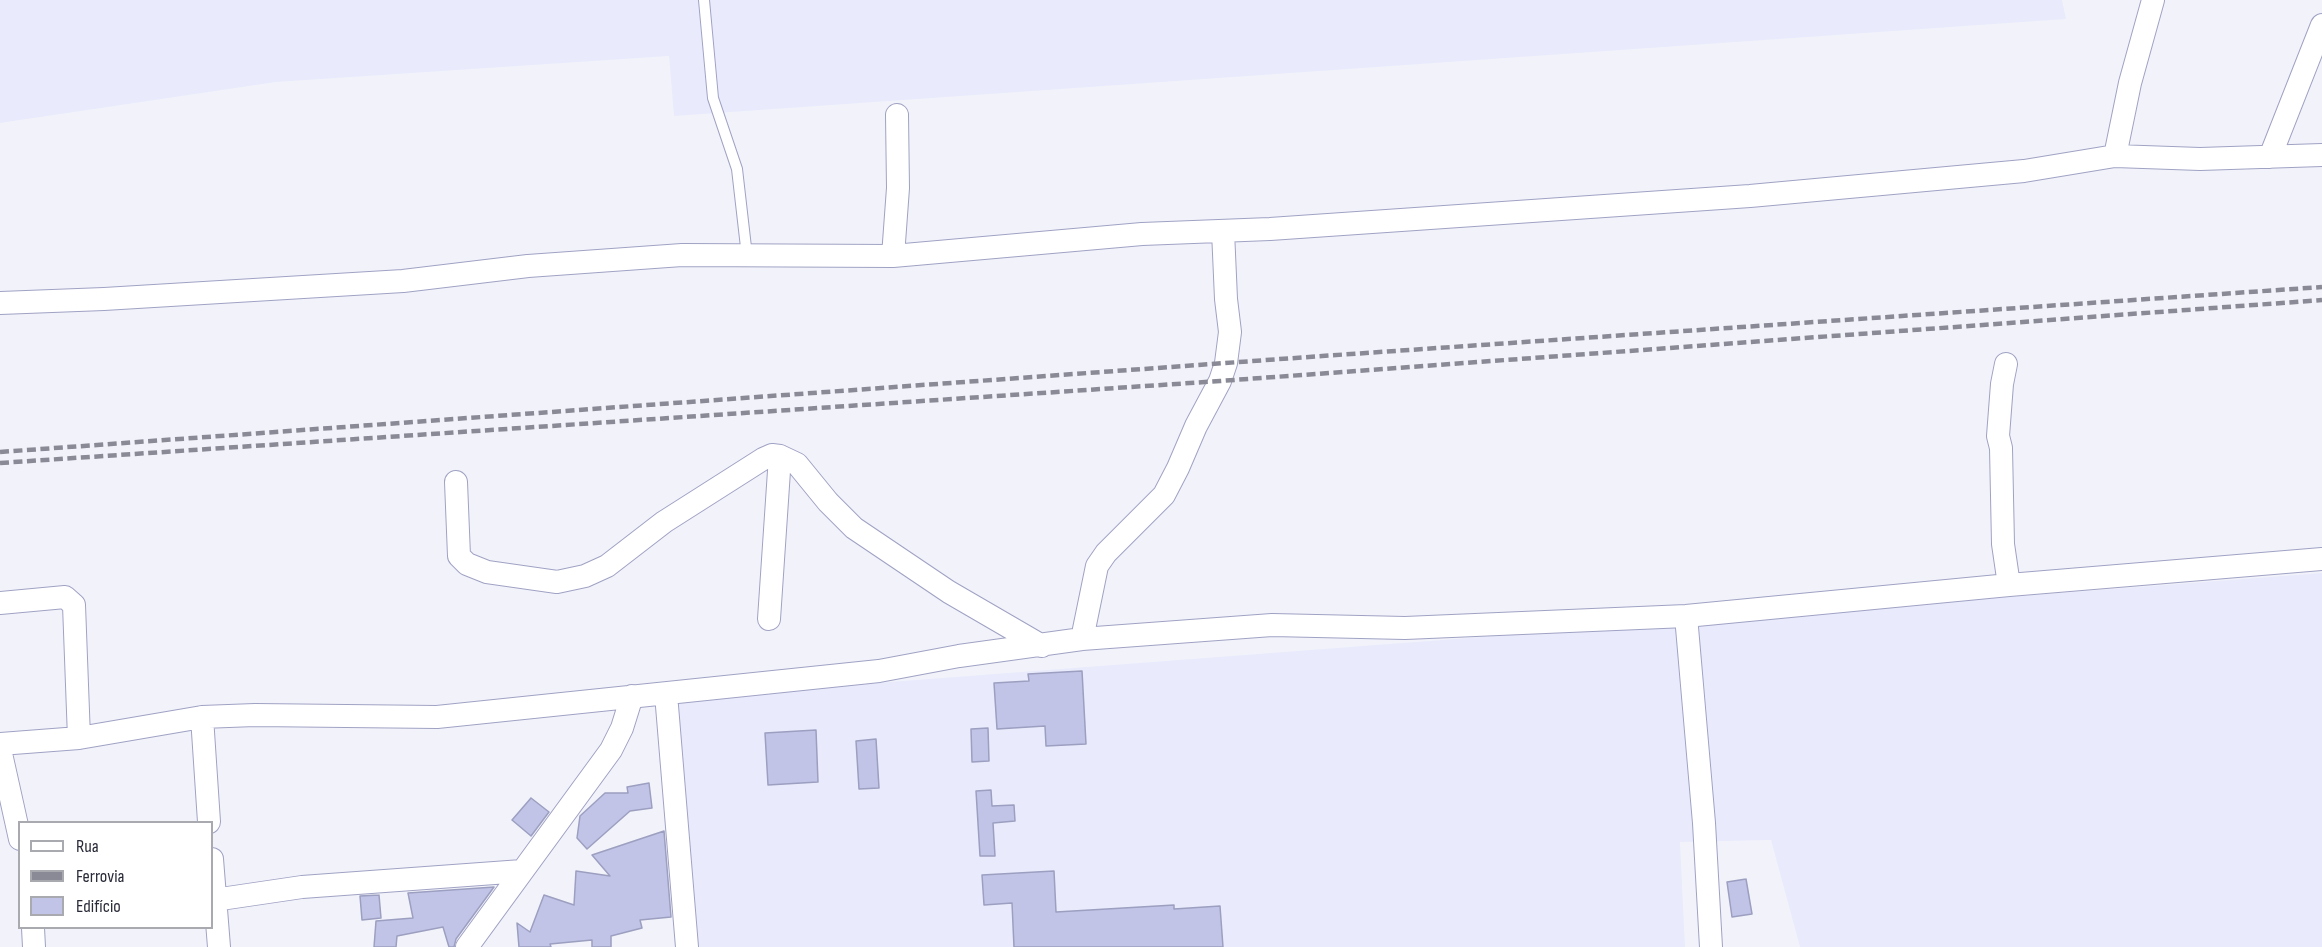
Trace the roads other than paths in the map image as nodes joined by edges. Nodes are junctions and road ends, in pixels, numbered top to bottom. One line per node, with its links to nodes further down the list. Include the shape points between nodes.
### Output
1 (704, 0): 9 (lane, via 713,98 737,169)
2 (2153, 0): 6 (street)
3 (2322, 25): 7 (street)
4 (897, 115): 10 (street, via 898,188)
5 (2322, 155): 7 (street)
6 (2115, 156): 7 (street); 8 (street, via 2024,171 1750,196)
7 (2270, 158)
8 (1223, 231): 10 (street, via 1142,234); 20 (street, via 1230,332 1223,372 1164,495 1097,566)
9 (747, 256): 10 (street); 11 (street, via 682,255 528,266 403,281)
10 (893, 256)
11 (0, 303)
12 (2006, 364): 16 (street, via 1998,436)
13 (780, 456): 14 (street, via 763,459 684,509 608,566 557,582 487,572 467,564 459,556); 19 (street); 21 (street, via 796,464 854,528 950,592)
14 (456, 482)
15 (2322, 559): 16 (street)
16 (2009, 585): 18 (street)
17 (0, 603): 25 (street, via 65,597 74,605)
18 (1686, 616): 20 (street, via 1405,628 1272,625); 38 (street)
19 (769, 618)
20 (1082, 639): 21 (street)
21 (1042, 646): 22 (street, via 879,671)
22 (666, 694): 23 (street); 37 (street)
23 (632, 696): 24 (street, via 436,717); 30 (street, via 612,750)
24 (202, 717): 25 (street); 28 (street)
25 (79, 738): 26 (street)
26 (0, 744)
27 (0, 749): 29 (street)
28 (209, 821)
29 (18, 830)
30 (522, 871): 32 (street, via 302,887); 36 (street)
31 (213, 880): 32 (street)
32 (214, 900): 35 (street)
33 (33, 929): 34 (street)
34 (34, 947)
35 (219, 947)
36 (467, 947)
37 (687, 947)
38 (1711, 947)

